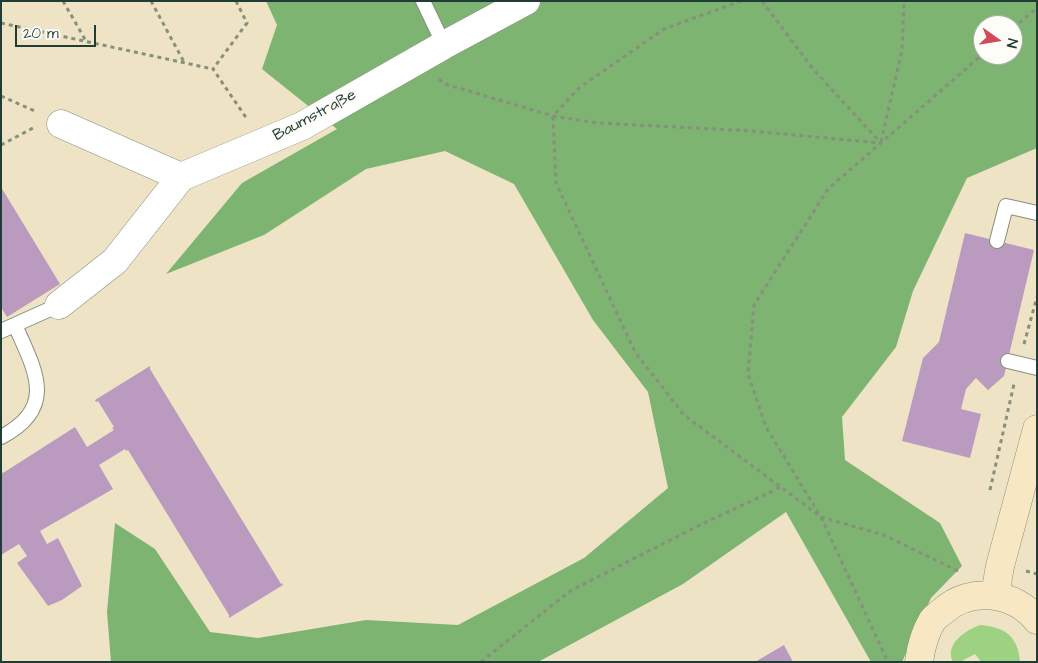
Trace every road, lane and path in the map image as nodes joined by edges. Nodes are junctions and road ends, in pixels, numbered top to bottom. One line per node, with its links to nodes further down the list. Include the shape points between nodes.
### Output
1 (63, 1): 12 (path)
2 (151, 1): 15 (path)
3 (236, 1): 17 (path, via 247,23)
4 (423, 1): 13 (lane)
5 (526, 1): 13 (street, Baumstraße)
6 (741, 1): 19 (path, via 664,29 579,88)
7 (762, 1): 22 (path, via 813,69)
8 (904, 1): 22 (path, via 902,50)
9 (1037, 8): 10 (path)
10 (1023, 20)
11 (1, 24): 12 (path)
12 (86, 42): 15 (path)
13 (444, 44): 14 (street, Baumstraße)
14 (417, 60): 19 (path, via 445,84); 21 (street, Baumstraße, via 302,126)
15 (185, 63): 17 (path)
16 (973, 63): 22 (path)
17 (213, 69): 21 (path)
18 (1, 96): 20 (path)
19 (553, 116): 22 (path, via 597,123 753,131); 35 (path, via 556,183 635,352 684,415)
20 (61, 124): 23 (path, via 32,128); 24 (street)
21 (263, 143): 24 (street, Baumstraße)
22 (881, 143): 37 (path, via 828,189 754,305 748,374 766,427)
23 (1, 145)
24 (182, 176): 28 (street, Baumstraße, via 115,261)
25 (1037, 213): 26 (lane, via 1006,206)
26 (997, 241)
27 (1037, 296): 31 (path)
28 (59, 305): 29 (lane)
29 (15, 325): 30 (lane); 34 (lane, via 37,382 36,402 27,420)
30 (1, 331)
31 (1014, 362): 32 (lane); 36 (path)
32 (1037, 368)
33 (1037, 429): 41 (main road)
34 (1, 437)
35 (781, 487): 37 (path); 43 (path, via 570,591)
36 (988, 496)
37 (821, 517): 39 (path, via 884,535); 44 (path)
38 (1023, 570): 40 (path)
39 (962, 574)
40 (1037, 574)
41 (995, 595): 42 (main road, via 1024,607); 45 (main road, via 972,596 950,604 933,620 922,640)
42 (1037, 620)
43 (481, 662)
44 (888, 662)
45 (919, 662)

